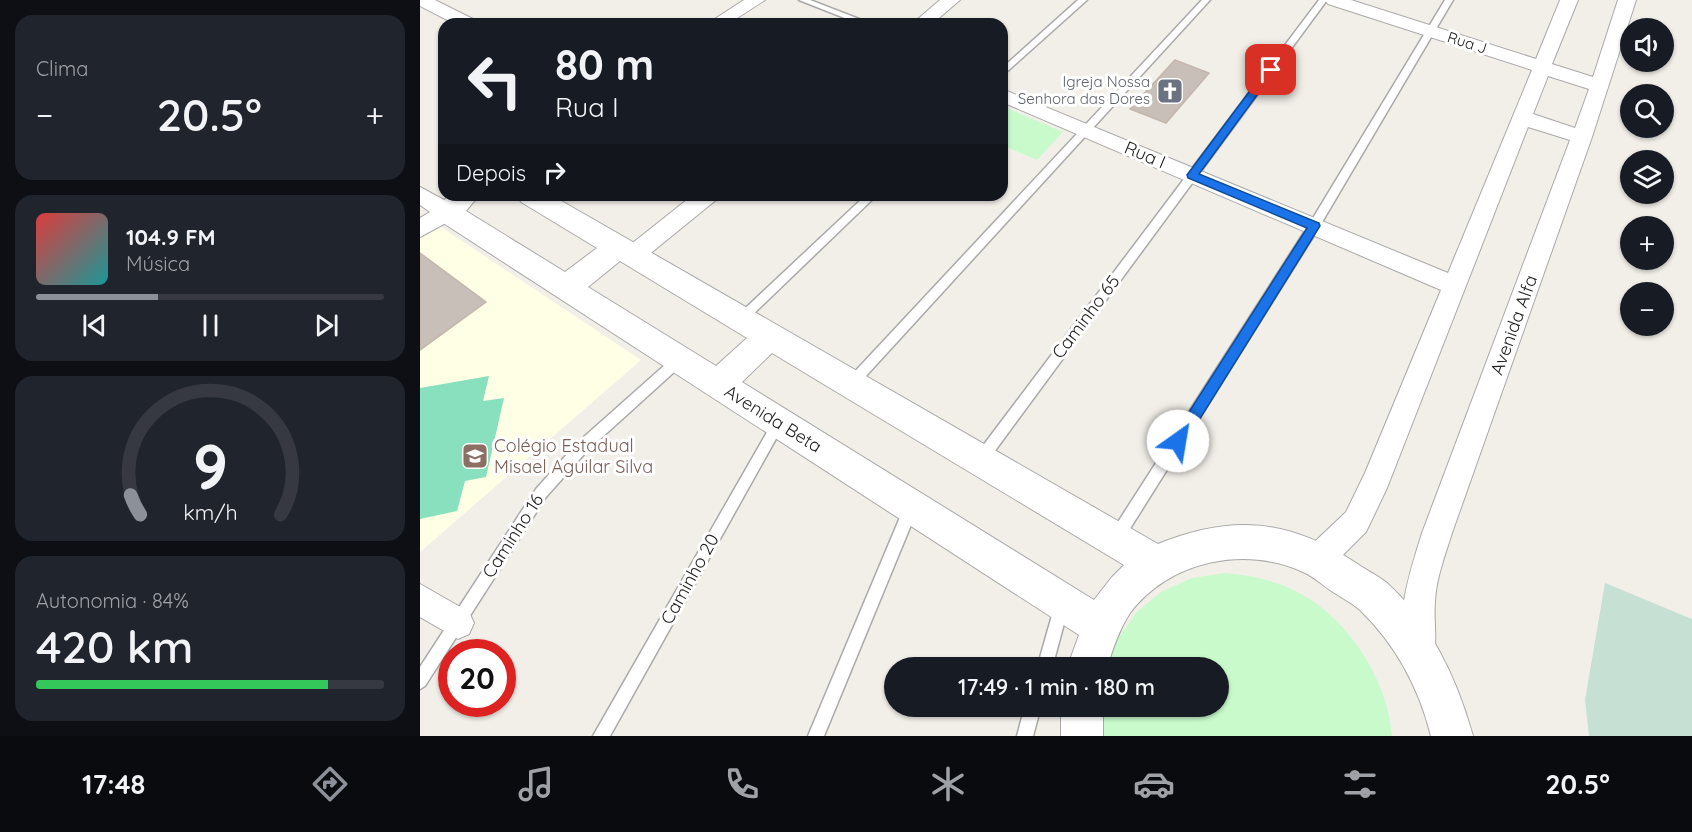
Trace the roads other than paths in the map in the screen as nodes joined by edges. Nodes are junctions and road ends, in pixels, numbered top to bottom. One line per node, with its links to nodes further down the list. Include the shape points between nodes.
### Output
1 (422, 0): 12 (street)
2 (803, 0): 14 (lane)
3 (951, 0): 15 (street)
4 (1083, 0): 17 (lane)
5 (1206, 0): 22 (lane)
6 (1323, 0): 24 (lane, Caminho 65)
7 (1334, 0): 16 (street, Rua J)
8 (1449, 0): 16 (lane)
9 (1569, 0): 18 (street)
10 (1627, 0): 19 (street, Avenida Alfa)
11 (750, 1): 13 (street)
12 (457, 18)
13 (725, 18)
14 (851, 18)
15 (928, 18)
16 (1430, 31): 18 (street, Rua J); 29 (lane)
17 (1008, 68)
18 (1544, 68): 19 (street, Rua J); 21 (street)
19 (1600, 86): 23 (street, Avenida Alfa)
20 (1008, 98): 22 (street, Rua I)
21 (1523, 118): 23 (street); 31 (street)
22 (1085, 130): 24 (street, Rua I); 37 (lane)
23 (1582, 137): 48 (street, Avenida Alfa, via 1437,533 1422,582)
24 (1192, 175): 29 (street, Rua I); 39 (lane, Caminho 65)
25 (540, 201): 30 (street)
26 (699, 201): 30 (street)
27 (866, 201): 33 (lane)
28 (438, 208): 32 (street, Avenida Beta)
29 (1314, 226): 31 (street, Rua I); 41 (lane)
30 (626, 251): 32 (street); 33 (street)
31 (1453, 285): 42 (street, via 1372,490 1356,522)
32 (566, 288): 35 (street, Avenida Beta)
33 (741, 319): 34 (street)
34 (769, 336): 36 (street); 37 (street)
35 (680, 360): 36 (street, Avenida Beta); 46 (lane, Caminho 16, via 582,447 541,493)
36 (718, 384): 38 (street, Avenida Beta)
37 (851, 384): 39 (street)
38 (779, 423): 40 (street, Avenida Beta); 54 (lane, Caminho 20)
39 (980, 460): 41 (street)
40 (912, 507): 45 (street, Avenida Beta); 55 (lane)
41 (1116, 539): 43 (street)
42 (1318, 559): 43 (street, via 1276,545 1234,541 1194,547); 48 (street, via 1374,597)
43 (1157, 564): 47 (street, via 1125,590)
44 (420, 599): 46 (street)
45 (1063, 603): 47 (street, Avenida Beta); 49 (lane)
46 (458, 623): 51 (lane, Caminho 16)
47 (1100, 626): 50 (street)
48 (1420, 652): 58 (street, via 1443,699)
49 (1047, 657)
50 (1090, 657)
51 (420, 681)
52 (1030, 717): 56 (lane)
53 (1082, 717): 57 (street)
54 (601, 736)
55 (816, 736)
56 (1025, 736)
57 (1082, 736)
58 (1452, 736)

